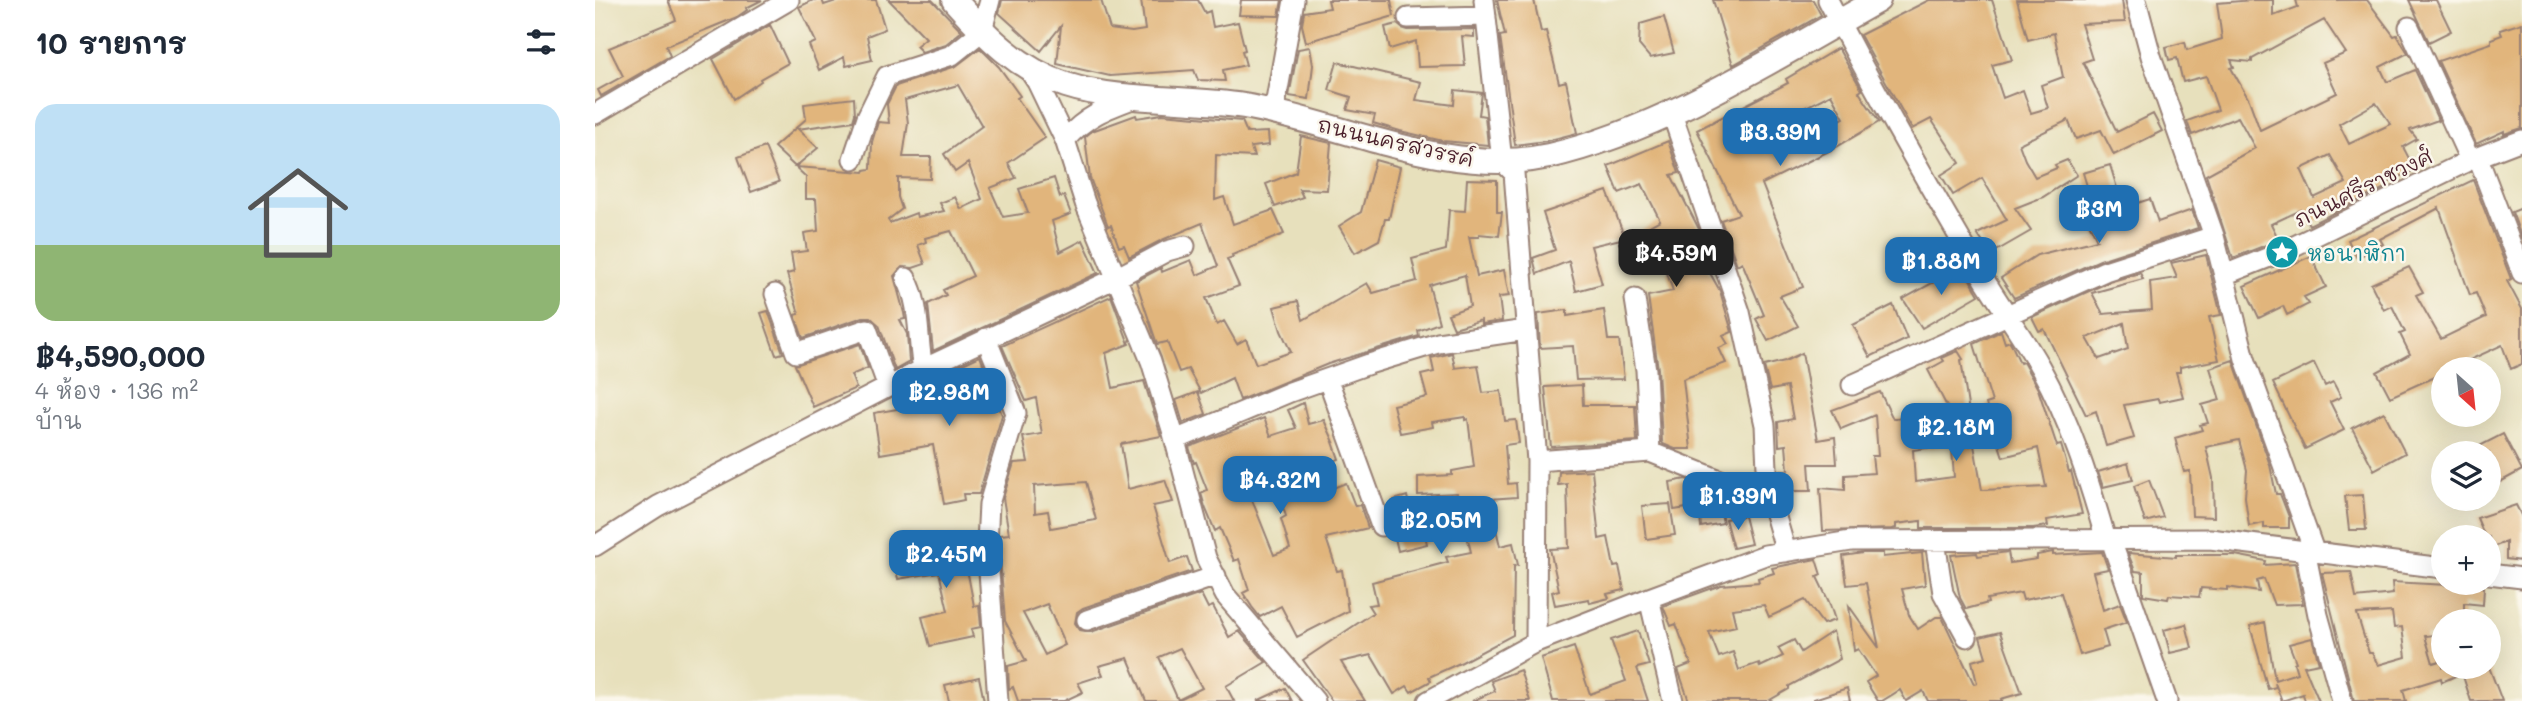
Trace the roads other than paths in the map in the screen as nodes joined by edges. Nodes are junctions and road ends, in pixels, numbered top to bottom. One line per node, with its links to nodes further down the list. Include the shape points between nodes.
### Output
1 (789, 0): 16 (street)
2 (954, 0): 11 (main road, ถนนนครสวรรค์)
3 (990, 0): 11 (street)
4 (1294, 0): 15 (street)
5 (1878, 0): 8 (main road, ถนนนครสวรรค์)
6 (2136, 0): 22 (street)
7 (1485, 8): 9 (street); 21 (street)
8 (1833, 11): 14 (main road, ถนนนครสวรรค์, via 1723,86); 30 (street)
9 (1408, 18)
10 (2409, 27): 20 (street)
11 (982, 31): 12 (main road, ถนนนครสวรรค์); 19 (street, via 952,55 887,76)
12 (1027, 67): 13 (main road, ถนนนครสวรรค์, via 1066,86); 17 (street)
13 (1139, 96): 15 (main road, ถนนนครสวรรค์); 17 (street, via 1080,123)
14 (1671, 111): 21 (main road, ถนนนครสวรรค์, via 1592,145); 40 (street, via 1740,312 1765,425)
15 (1274, 112): 21 (main road, ถนนนครสวรรค์, via 1436,154)
16 (595, 114)
17 (1065, 140): 27 (street)
18 (2522, 140): 20 (street, ภนนศรีราชวงศ์)
19 (853, 159)
20 (2474, 159): 24 (street); 25 (street, ภนนศรีราชวงศ์, via 2283,252)
21 (1502, 161): 31 (street, via 1514,173)
22 (2214, 236): 25 (street); 30 (street, via 2105,271)
23 (1185, 246): 27 (street)
24 (2522, 273)
25 (2224, 275): 45 (street, via 2245,359)
26 (907, 278): 33 (street, via 915,297)
27 (1116, 278): 32 (street); 37 (street, via 1151,361)
28 (775, 294): 36 (street, via 796,353 867,329)
29 (1635, 299): 38 (street, via 1646,370)
30 (2006, 314): 35 (street); 42 (street, via 2064,415)
31 (1527, 330): 34 (street, via 1438,343); 39 (street)
32 (986, 338): 33 (street); 55 (street, via 1016,413 989,504 987,543)
33 (923, 369): 36 (street)
34 (1328, 380): 37 (street); 41 (street)
35 (1852, 385)
36 (888, 387): 44 (street, via 659,506)
37 (1175, 440): 49 (street, via 1206,558)
38 (1650, 452): 39 (street); 40 (street, via 1720,480)
39 (1537, 461): 54 (street)
40 (1768, 490): 46 (street)
41 (1381, 526)
42 (2109, 540): 43 (street); 45 (street, via 2210,539); 59 (street)
43 (1935, 541): 46 (street, via 1851,541); 53 (street, via 1943,593)
44 (595, 545)
45 (2310, 551): 47 (street); 60 (street, via 2318,615)
46 (1786, 552): 51 (street, via 1765,555)
47 (2431, 566)
48 (2501, 575): 50 (street)
49 (1216, 576): 52 (street); 56 (street, via 1225,595)
50 (2522, 578)
51 (1649, 598): 54 (street); 58 (street)
52 (1087, 620)
53 (1967, 637)
54 (1536, 642): 57 (street)
55 (997, 701)
56 (1315, 701)
57 (1428, 701)
58 (1673, 701)
59 (2167, 701)
60 (2342, 701)

